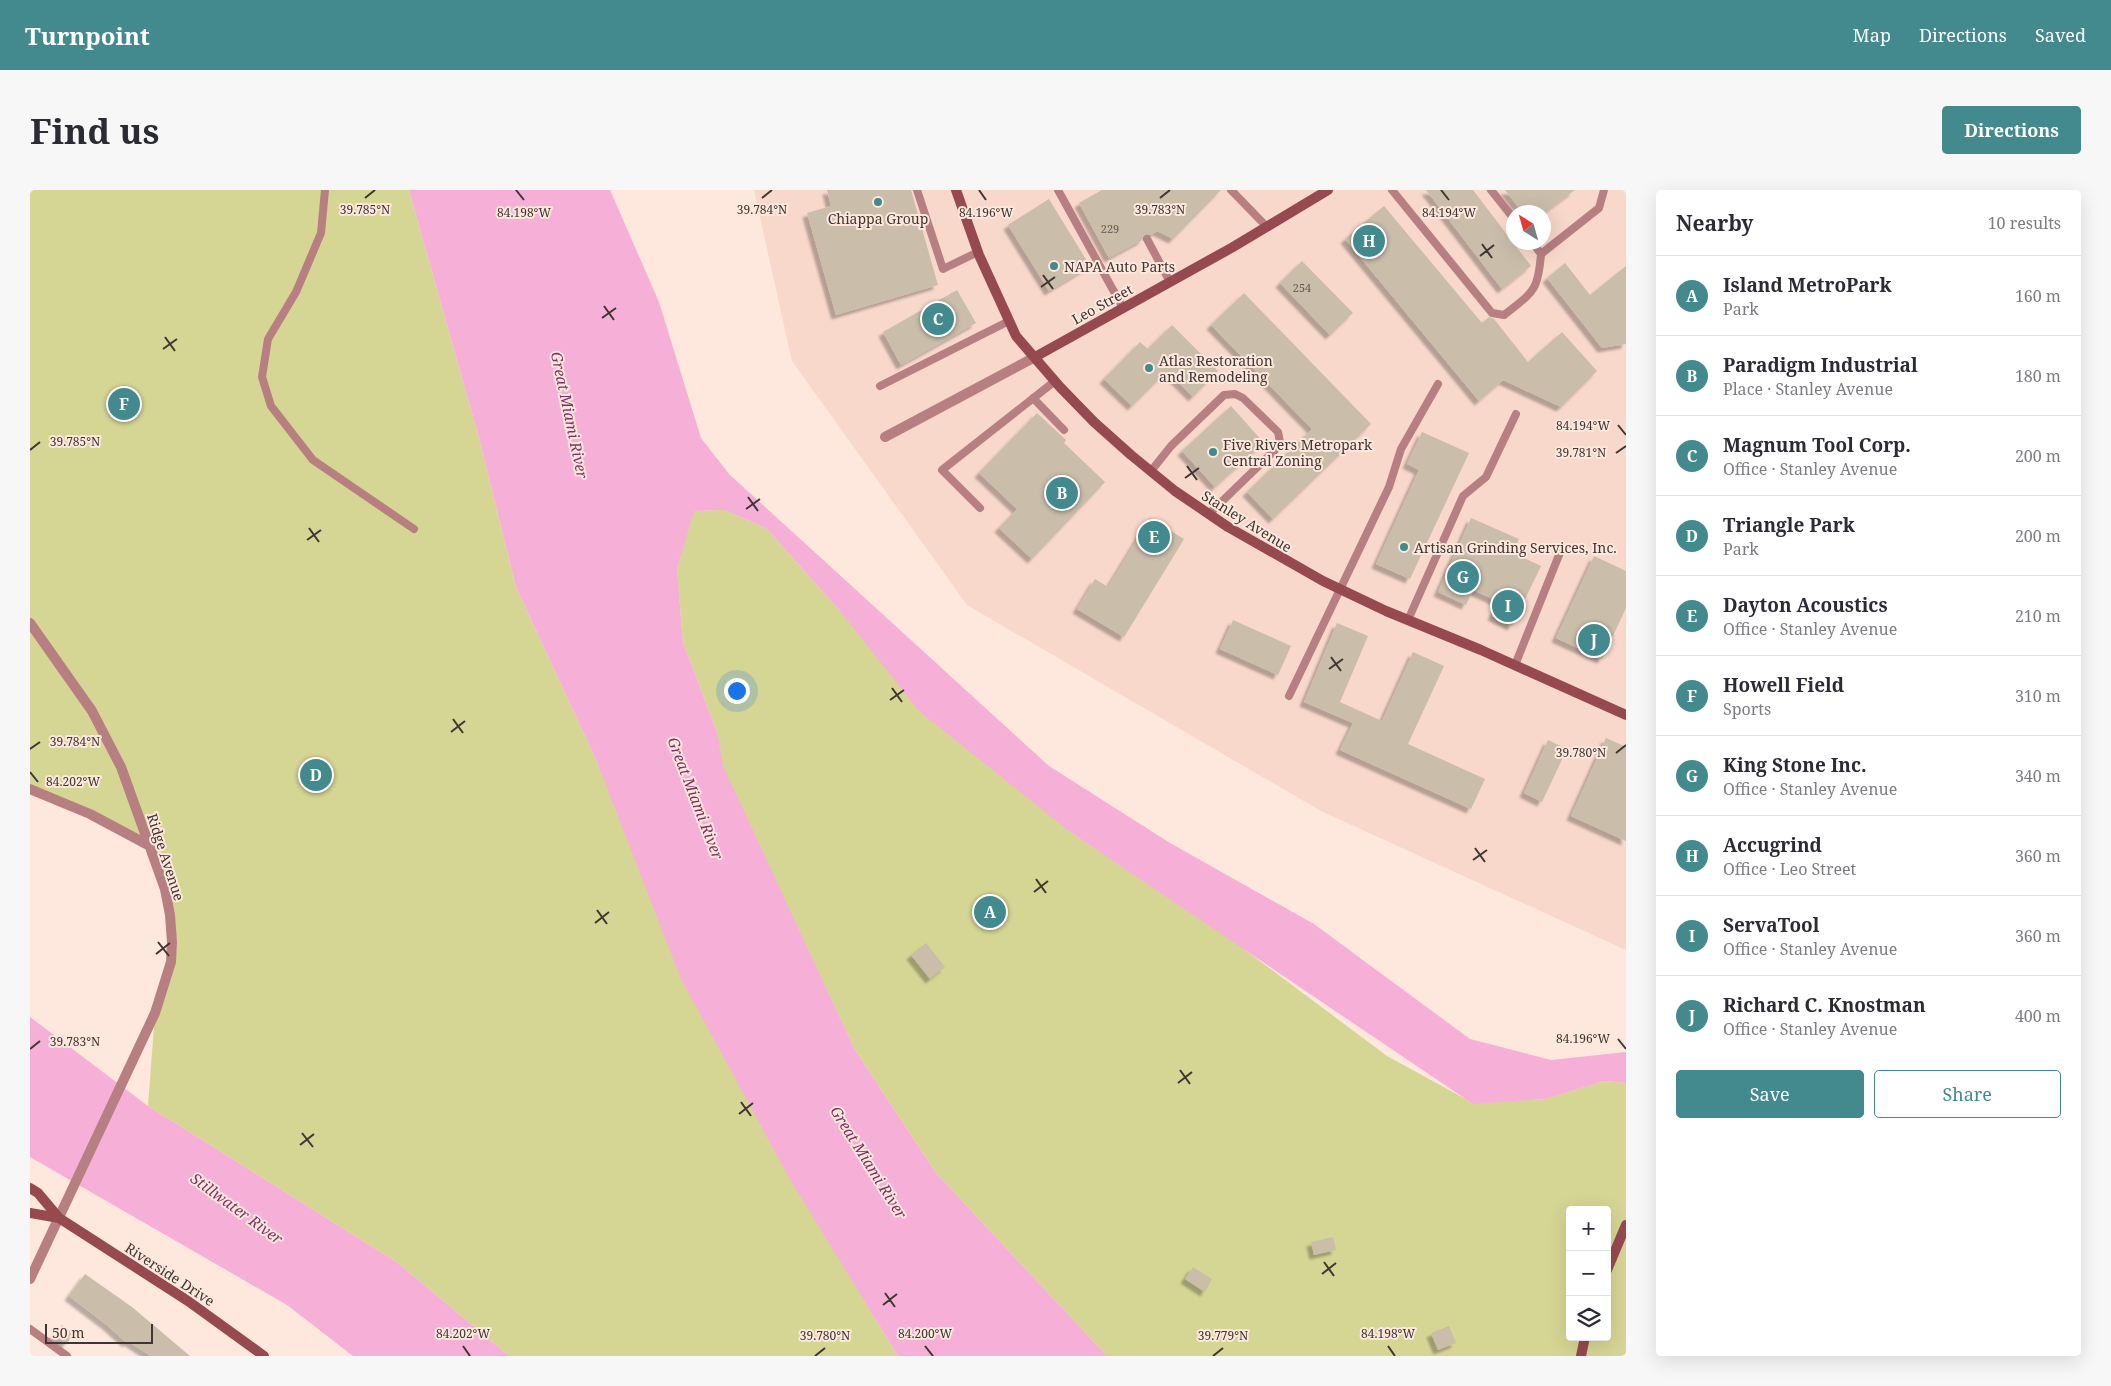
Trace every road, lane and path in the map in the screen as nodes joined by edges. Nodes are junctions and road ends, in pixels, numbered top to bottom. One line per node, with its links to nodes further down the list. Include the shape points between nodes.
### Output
1 (325, 190): 30 (lane, via 321,234 296,292 268,340 262,377 271,406 313,460)
2 (917, 190): 14 (lane, via 943,268)
3 (956, 190): 14 (street, Stanley Avenue)
4 (1058, 190): 17 (lane)
5 (1231, 190): 11 (lane)
6 (1328, 190): 11 (street, Leo Street)
7 (1392, 190): 15 (lane, via 1492,312 1504,314 1532,292 1539,277)
8 (1491, 190): 10 (lane)
9 (1604, 190): 15 (lane, via 1599,208)
10 (1506, 209)
11 (1267, 227): 16 (street, Leo Street)
12 (1147, 239): 16 (lane)
13 (1538, 250): 15 (lane)
14 (978, 252): 18 (street, Stanley Avenue)
15 (1541, 254)
16 (1170, 282): 17 (street, Leo Street)
17 (1123, 308): 19 (street, Leo Street)
18 (1009, 321): 19 (street, Stanley Avenue, via 1016,336); 22 (lane)
19 (1035, 357): 20 (street, Stanley Avenue); 26 (street, Leo Street)
20 (1055, 381): 23 (lane); 27 (street, Stanley Avenue, via 1094,422)
21 (1438, 384): 32 (lane, via 1401,449 1389,487)
22 (880, 386)
23 (1033, 398): 25 (lane); 28 (lane, via 942,470)
24 (1516, 414): 33 (lane, via 1486,478 1463,496)
25 (1064, 430)
26 (885, 437)
27 (1151, 471): 29 (street, Stanley Avenue); 29 (lane, via 1171,446 1224,395 1236,394 1243,398 1278,432 1280,442 1276,450)
28 (980, 508)
29 (1209, 514): 32 (street, Stanley Avenue, via 1271,554)
30 (414, 529)
31 (1561, 550): 35 (lane)
32 (1340, 590): 33 (street, Stanley Avenue); 36 (lane)
33 (1408, 620): 35 (street, Stanley Avenue)
34 (30, 622): 39 (street, Ridge Avenue, via 72,681 111,746)
35 (1514, 665): 37 (street, Stanley Avenue)
36 (1290, 696)
37 (1626, 715)
38 (30, 789): 39 (street, via 90,814)
39 (150, 846): 42 (street, Ridge Avenue, via 170,915 171,962 156,1013)
40 (30, 1188): 42 (street, Riverside Drive)
41 (30, 1213): 42 (street, Riverside Drive)
42 (59, 1218): 45 (street, Ridge Avenue); 49 (street, Riverside Drive, via 188,1301)
43 (1626, 1225): 44 (street)
44 (1611, 1261)
45 (30, 1279)
46 (30, 1329): 48 (lane)
47 (1584, 1341): 50 (street)
48 (67, 1356)
49 (264, 1356)
50 (1580, 1356)

